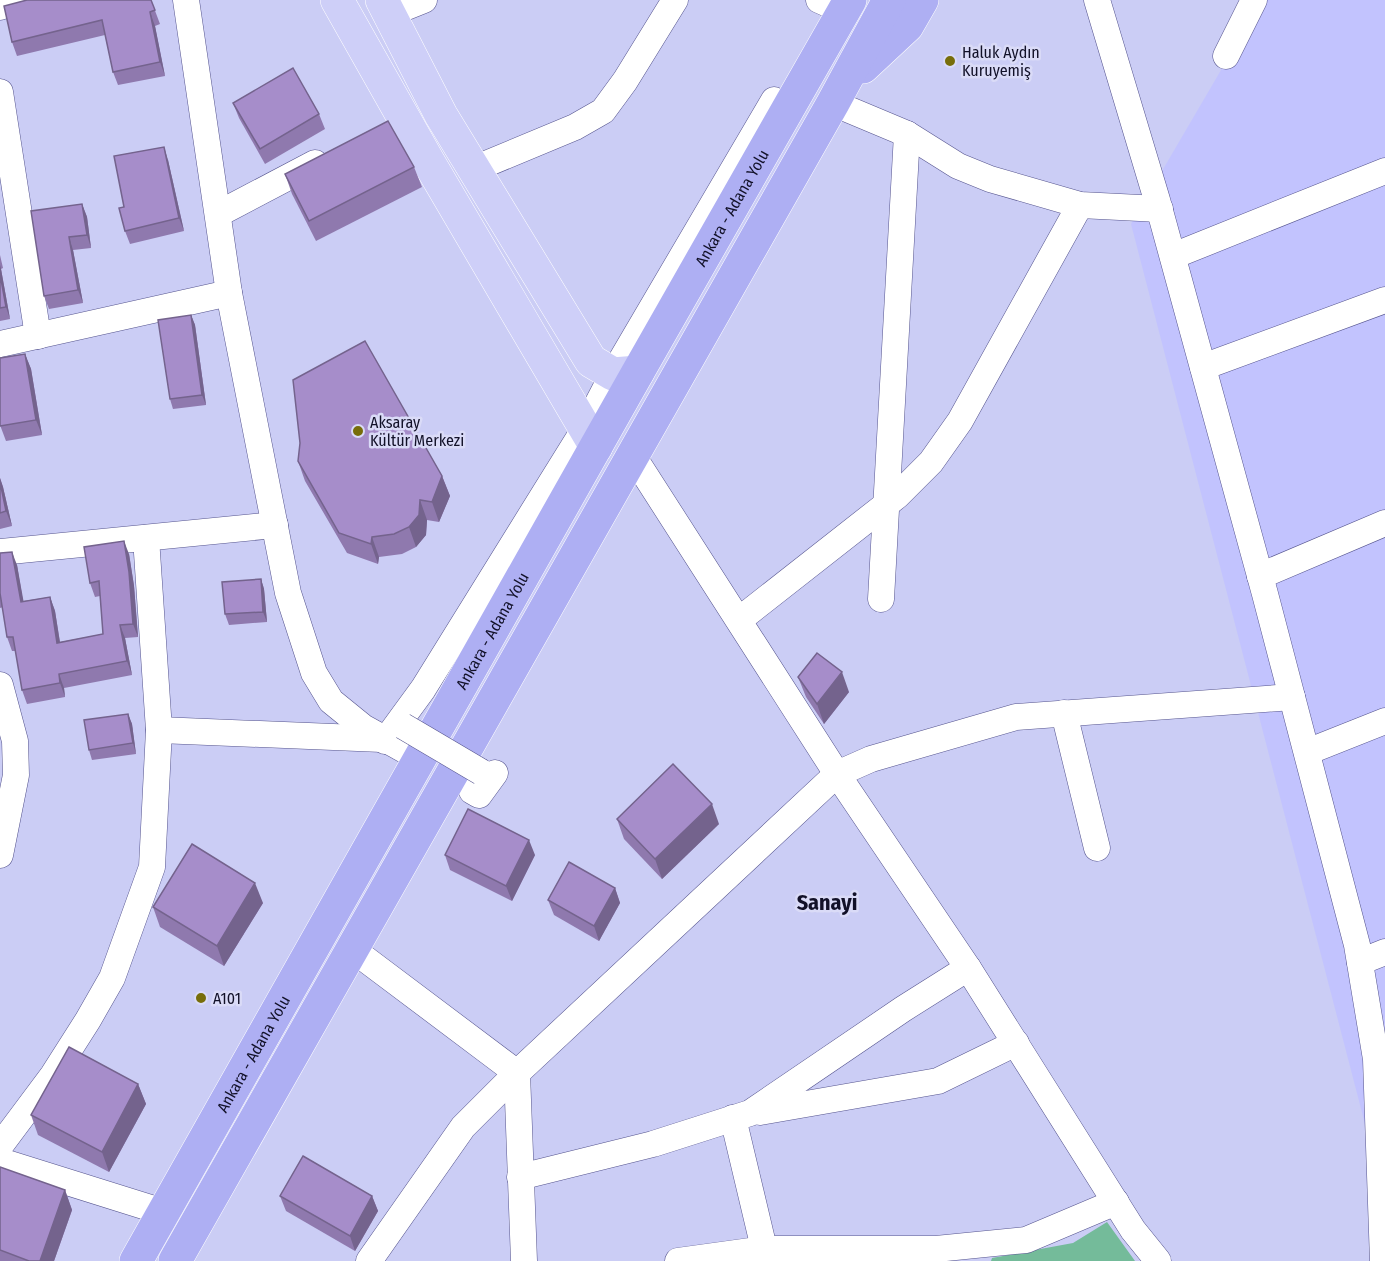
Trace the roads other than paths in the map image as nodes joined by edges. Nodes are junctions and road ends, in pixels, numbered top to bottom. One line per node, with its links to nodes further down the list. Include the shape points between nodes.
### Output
1 (21, 0): 11 (street)
2 (186, 0): 22 (street)
3 (337, 0): 30 (main road, via 393,122)
4 (424, 0): 12 (street)
5 (675, 0): 18 (street, via 603,111 575,127)
6 (890, 0): 15 (highway)
7 (922, 0): 15 (highway, via 907,26)
8 (1254, 0): 13 (street)
9 (1098, 1): 21 (street)
10 (830, 4): 29 (street); 29 (highway, Ankara - Adana Yolu, via 808,76)
11 (0, 7)
12 (386, 7): 18 (main road, via 441,115)
13 (1226, 56)
14 (0, 92): 26 (street)
15 (837, 95): 16 (street); 31 (highway)
16 (908, 134): 20 (street, via 958,166); 32 (street)
17 (331, 154): 22 (street)
18 (474, 169): 29 (main road, via 591,361)
19 (1385, 171): 23 (street)
20 (1080, 205): 21 (street); 32 (street, via 960,422 931,462)
21 (1160, 209): 23 (street)
22 (218, 214): 24 (street)
23 (1173, 256): 28 (street)
24 (229, 293): 26 (street); 34 (street)
25 (1385, 300): 28 (street)
26 (38, 336): 27 (street)
27 (0, 344)
28 (1203, 366): 37 (street)
29 (626, 373): 30 (highway, Ankara - Adana Yolu)
30 (590, 437): 46 (street, via 423,689 428,695); 48 (highway, Ankara - Adana Yolu)
31 (633, 456): 39 (street); 53 (highway)
32 (886, 504): 38 (street); 39 (street)
33 (1385, 523): 37 (street)
34 (275, 525): 35 (street); 46 (street, via 288,593 314,673 331,701 363,727)
35 (146, 538): 36 (street); 45 (street)
36 (0, 552)
37 (1260, 576): 41 (street)
38 (881, 599)
39 (739, 620): 50 (street)
40 (0, 685): 44 (street)
41 (1292, 697): 42 (street); 47 (street)
42 (1064, 712): 50 (street, via 1016,717 871,759); 51 (street)
43 (1385, 721): 47 (street)
44 (5, 724): 52 (street, via 15,741 16,775)
45 (159, 730): 46 (street); 61 (street, via 152,867 112,978 53,1075)
46 (390, 735): 48 (street); 49 (street, bridge)
47 (1307, 752): 55 (street)
48 (419, 758): 65 (highway, Ankara - Adana Yolu)
49 (488, 772)
50 (837, 774): 56 (street); 58 (street)
51 (1097, 848)
52 (1, 850)
53 (352, 949): 58 (street); 68 (highway)
54 (1385, 952): 55 (street)
55 (1360, 962): 60 (street)
56 (968, 968): 57 (street); 59 (street)
57 (1016, 1043): 59 (street, via 938,1081); 64 (street)
58 (517, 1073): 63 (street); 69 (street, via 463,1127)
59 (742, 1116): 63 (street, via 652,1144); 66 (street)
60 (1382, 1120): 73 (street)
61 (0, 1146)
62 (0, 1161): 65 (street)
63 (520, 1177): 70 (street)
64 (1116, 1202): 66 (street, via 1026,1240 936,1249); 72 (street)
65 (163, 1212): 67 (highway, Ankara - Adana Yolu)
66 (766, 1255): 71 (street)
67 (136, 1261)
68 (175, 1261)
69 (369, 1261)
70 (524, 1261)
71 (678, 1261)
72 (1158, 1261)
73 (1383, 1261)

